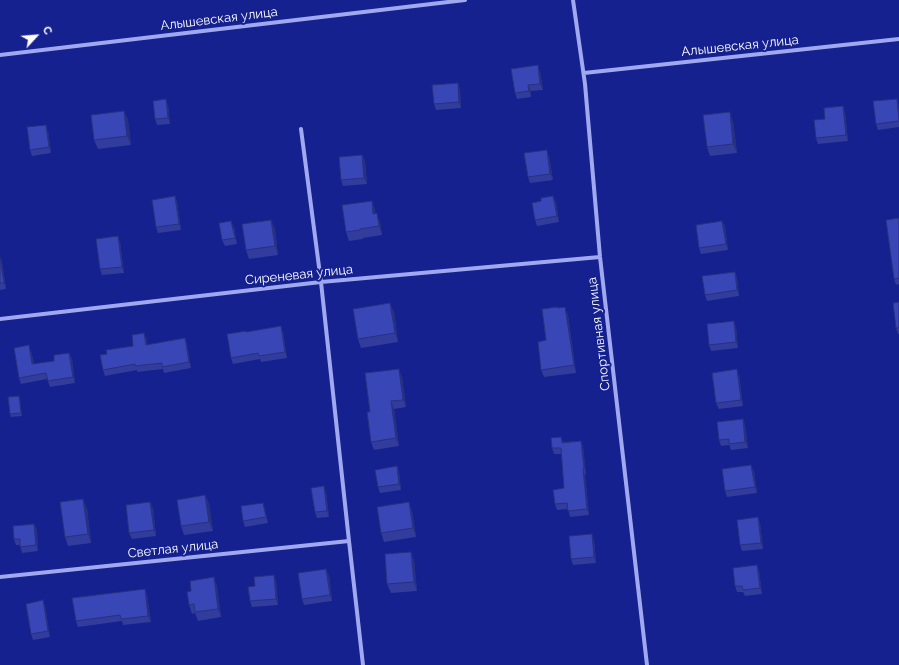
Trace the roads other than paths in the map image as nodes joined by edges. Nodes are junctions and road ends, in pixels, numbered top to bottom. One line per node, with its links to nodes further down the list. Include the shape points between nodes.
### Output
1 (464, 0): 4 (street, Алышевская улица)
2 (573, 0): 5 (street, Спортивная улица)
3 (899, 39): 5 (street, Алышевская улица)
4 (0, 55)
5 (584, 73): 7 (street, Спортивная улица)
6 (301, 129): 8 (street)
7 (600, 257): 8 (street, Сиреневая улица); 13 (street, Спортивная улица)
8 (321, 282): 9 (street, Сиреневая улица); 10 (street)
9 (0, 318)
10 (348, 541): 11 (street, Светлая улица); 12 (street)
11 (0, 577)
12 (363, 665)
13 (647, 665)

